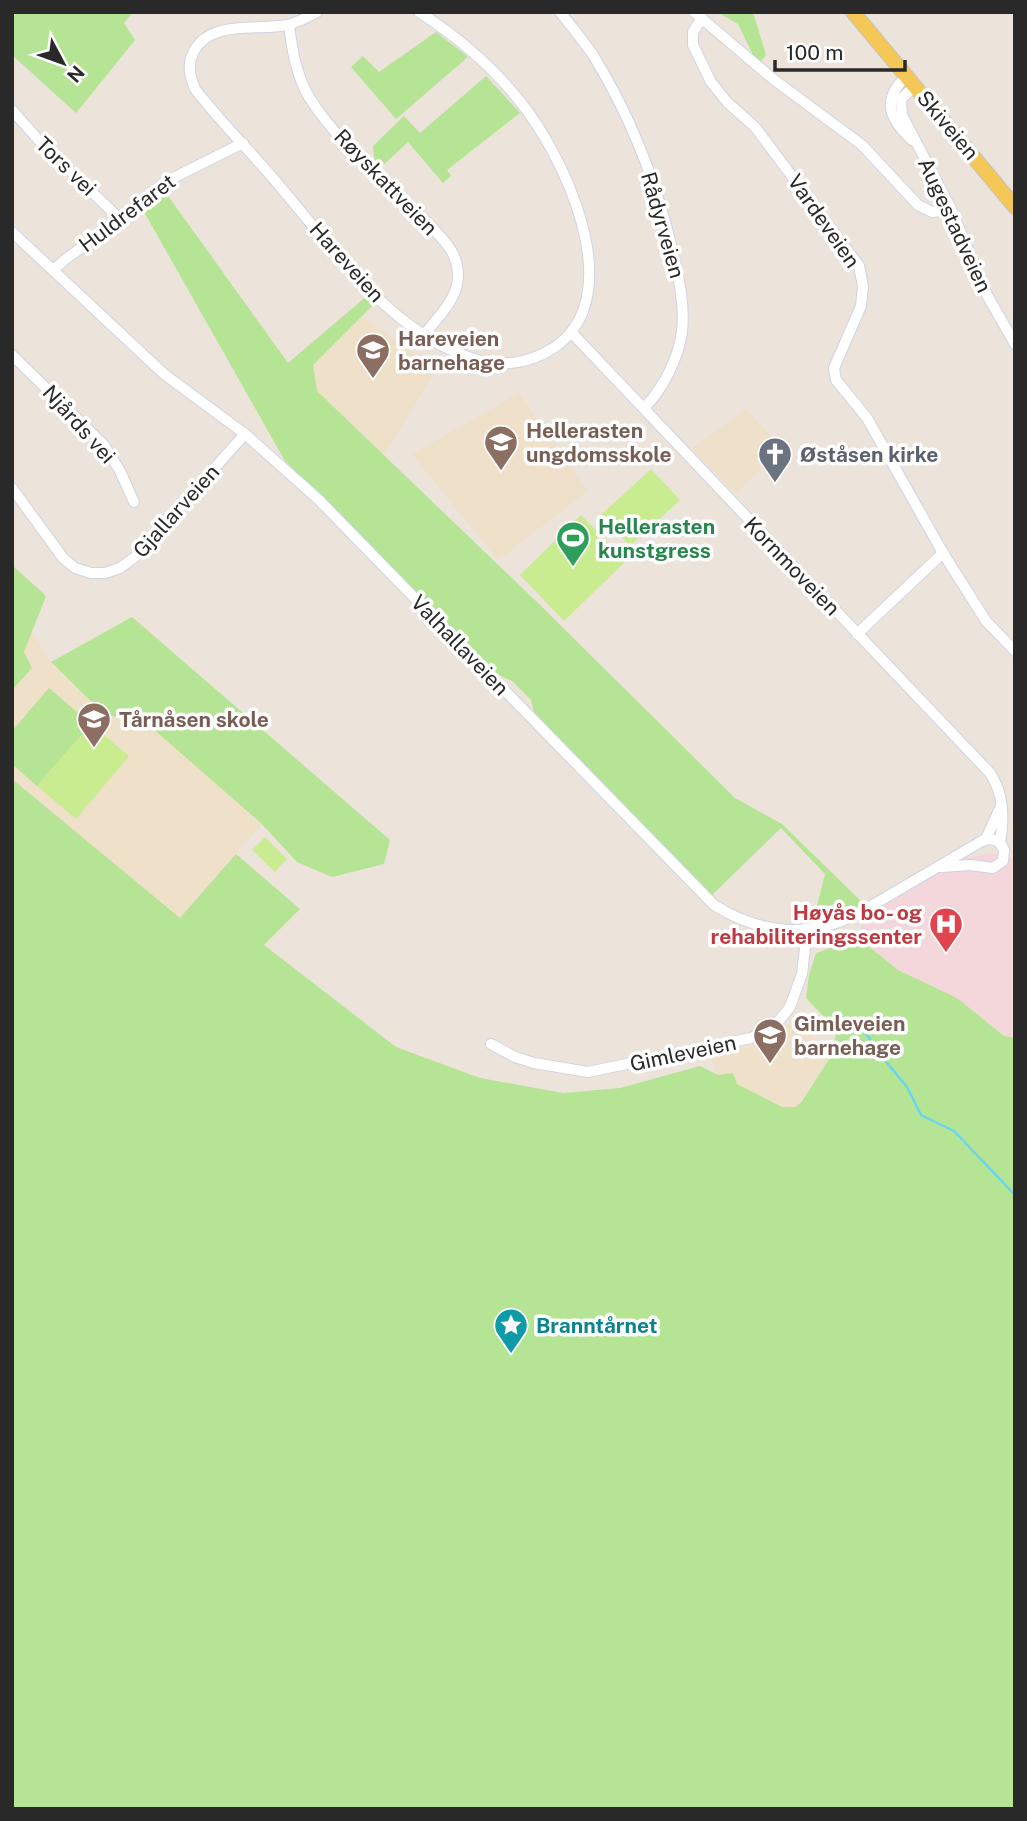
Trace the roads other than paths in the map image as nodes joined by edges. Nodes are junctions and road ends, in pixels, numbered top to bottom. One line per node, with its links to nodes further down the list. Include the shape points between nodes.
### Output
1 (317, 12): 6 (street, Hareveien)
2 (419, 12): 15 (street, via 500,77 534,121 562,170 590,264 585,303)
3 (560, 12): 19 (street, Rådyrveien, via 592,54 626,117 659,197 680,286 682,332 671,366)
4 (853, 12): 7 (main road, Skiveien)
5 (698, 15): 11 (street, via 854,139 921,208 937,212); 23 (street, Vardeveien, via 693,45 711,82 763,137 859,266 861,306 834,374 867,418)
6 (289, 25): 9 (street, Hareveien, via 220,32 208,36 194,51 190,78 195,89); 16 (street, Røyskattveien, via 293,55 308,94 323,116 453,253 456,289)
7 (911, 81): 10 (main road, Skiveien); 11 (street, Augestadveien, via 900,103 902,115)
8 (12, 110): 12 (street, Tors vei)
9 (243, 143): 12 (street, Huldrefaret, via 163,183); 16 (street, Hareveien, via 371,291)
10 (1015, 206)
11 (950, 207): 17 (street, Augestadveien)
12 (121, 220): 14 (street, Huldrefaret)
13 (12, 232): 14 (street, Valhallaveien)
14 (54, 270): 20 (street, Valhallaveien, via 173,382)
15 (572, 332): 16 (street, Hareveien, via 538,357 498,364 471,358); 19 (street, Kornmoveien)
16 (424, 335)
17 (1015, 344)
18 (12, 355): 22 (street, Njårds vei, via 104,445)
19 (644, 408): 24 (street, Kornmoveien)
20 (245, 434): 21 (street, Gjallarveien, via 135,557 105,573 84,571 65,561); 34 (street, Valhallaveien, via 338,519 707,899 748,922)
21 (12, 488)
22 (134, 502)
23 (943, 553): 24 (street); 25 (street, Vardeveien, via 986,621)
24 (858, 634): 26 (street, Kornmoveien, via 990,772)
25 (1015, 651)
26 (1001, 806): 27 (street); 28 (street, Kornmoveien)
27 (981, 843): 28 (street); 32 (street, via 975,856); 33 (street, Valhallaveien)
28 (1001, 845): 29 (street); 31 (street)
29 (1015, 850)
30 (1015, 862): 31 (street)
31 (1001, 863): 32 (street, via 989,869)
32 (980, 866): 33 (street, Valhallaveien)
33 (940, 867): 34 (street, Valhallaveien, via 849,918)
34 (807, 931): 35 (street, Gimleveien, via 802,974 790,1007 773,1026 751,1038 588,1072 534,1063)
35 (491, 1044)

